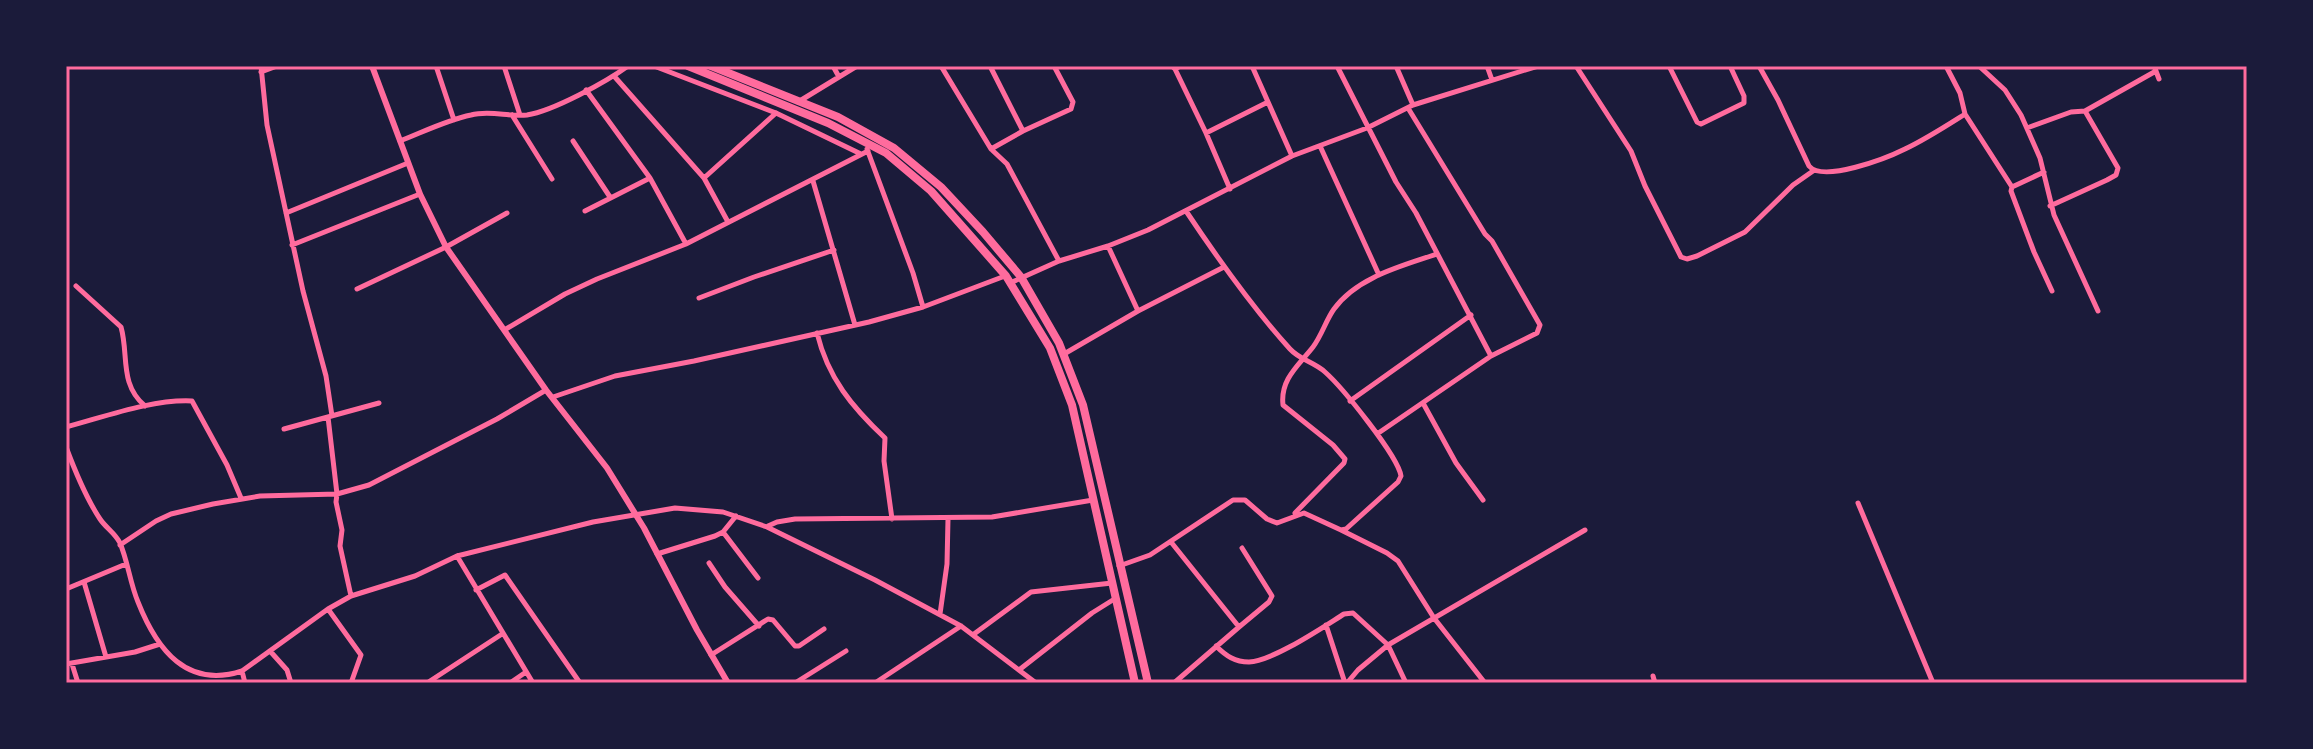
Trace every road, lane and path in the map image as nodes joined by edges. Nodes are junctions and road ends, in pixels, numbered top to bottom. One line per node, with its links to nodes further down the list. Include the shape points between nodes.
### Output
1 (277, 66): 26 (street)
2 (372, 66): 48 (street)
3 (436, 66): 42 (street)
4 (504, 66): 41 (street)
5 (628, 66): 28 (street)
6 (654, 66): 38 (street)
7 (688, 66): 35 (main road)
8 (711, 66): 33 (main road)
9 (833, 66): 29 (street)
10 (857, 66): 29 (street)
11 (941, 66): 51 (street)
12 (990, 66): 45 (street)
13 (1054, 66): 45 (street, via 1073,106)
14 (1252, 66): 34 (street)
15 (1337, 66): 43 (street)
16 (1396, 66): 36 (street)
17 (1487, 66): 31 (street)
18 (1538, 66): 31 (street)
19 (1576, 66): 55 (street, via 1631,151 1681,257 1697,256 1745,232)
20 (1669, 66): 21 (street, via 1701,124 1744,103)
21 (1730, 66)
22 (1759, 66): 55 (street)
23 (1946, 66): 39 (street)
24 (1979, 66): 44 (street, via 2005,90)
25 (1176, 67): 46 (street)
26 (261, 69): 68 (street)
27 (2155, 69): 30 (street); 37 (street)
28 (614, 76): 32 (street); 58 (street)
29 (839, 77): 33 (street)
30 (2159, 79)
31 (1492, 80): 36 (street)
32 (586, 90): 41 (street); 57 (street)
33 (800, 101): 35 (street); 80 (main road, via 875,136 913,162)
34 (1268, 102): 46 (street); 53 (street)
35 (790, 107): 47 (main road)
36 (1411, 107): 43 (street); 94 (street, via 1540,325 1537,333)
37 (2085, 111): 44 (street); 65 (street, via 2118,172)
38 (776, 113): 52 (street); 58 (street)
39 (1965, 114): 55 (street, via 1903,150 1844,169); 61 (street)
40 (512, 115): 41 (street); 42 (street, via 483,112); 59 (street)
41 (520, 115)
42 (454, 120): 48 (street)
43 (1367, 128): 50 (street); 76 (street)
44 (2027, 128): 56 (street)
45 (1023, 131): 51 (street)
46 (1206, 133): 62 (street)
47 (864, 140): 52 (street); 81 (main road, via 921,181)
48 (400, 141): 54 (street)
49 (573, 141): 64 (street)
50 (1320, 146): 53 (street); 79 (street)
51 (991, 149): 77 (street, via 1007,164)
52 (864, 153): 60 (street); 86 (street)
53 (1292, 156): 62 (street)
54 (408, 163): 63 (street); 68 (street)
55 (1813, 171)
56 (2044, 172): 61 (street); 65 (street)
57 (650, 178): 64 (street); 71 (street)
58 (704, 178): 70 (street)
59 (552, 179)
60 (813, 181): 70 (street); 75 (street)
61 (2012, 187): 84 (street)
62 (1230, 189): 67 (street)
63 (420, 194): 72 (street); 74 (street)
64 (610, 197): 66 (street)
65 (2050, 206): 88 (street)
66 (585, 211)
67 (1186, 211): 73 (street); 78 (street)
68 (286, 213): 72 (street)
69 (507, 213): 74 (street)
70 (728, 222): 71 (street)
71 (686, 244): 91 (street, via 565,294)
72 (292, 245): 102 (street, via 321,353)
73 (1108, 246): 77 (street); 87 (street)
74 (446, 247): 83 (street); 91 (street)
75 (834, 250): 85 (street); 90 (street)
76 (1437, 254): 79 (street); 89 (street)
77 (1059, 261): 80 (street)
78 (1224, 267): 87 (street); 95 (street)
79 (1379, 275): 95 (street, via 1343,299)
80 (1021, 277): 81 (street); 93 (main road)
81 (1008, 280): 86 (street); 109 (main road, via 1062,376)
82 (76, 286): 101 (street, via 121,327 131,387)
83 (357, 289)
84 (2052, 291)
85 (699, 298)
86 (923, 307): 90 (street)
87 (1138, 311): 93 (street)
88 (2098, 311)
89 (1471, 315): 94 (street); 98 (street)
90 (855, 325): 92 (street)
91 (506, 329): 96 (street)
92 (817, 333): 97 (street, via 615,376); 115 (street, via 842,391 885,438)
93 (1064, 354): 128 (main road, via 1083,405)
94 (1491, 356): 100 (street)
95 (1301, 359): 98 (street, via 1326,372); 113 (street, via 1286,381 1283,405 1345,459)
96 (546, 390): 97 (street); 107 (street, via 401,470)
97 (553, 397): 112 (street)
98 (1350, 401): 105 (street)
99 (379, 403): 102 (street)
100 (1423, 403): 105 (street); 110 (street)
101 (146, 407): 103 (street); 108 (street, via 192,401)
102 (330, 417): 104 (street); 107 (street)
103 (66, 427)
104 (284, 429)
105 (1377, 434): 118 (street, via 1401,476)
106 (66, 447): 122 (street, via 99,517)
107 (337, 494): 108 (street); 134 (street, via 340,546)
108 (241, 498): 122 (street, via 171,514)
109 (1093, 500): 116 (street); 131 (main road)
110 (1483, 500)
111 (1858, 503): 177 (street)
112 (635, 514): 114 (street, via 694,508); 124 (street); 125 (street)
113 (1293, 515): 118 (street, via 1304,513); 121 (street, via 1277,523 1245,500 1233,500)
114 (736, 516): 117 (street); 120 (street)
115 (892, 519): 116 (street); 117 (street, via 795,519)
116 (948, 519): 137 (street)
117 (767, 527): 137 (street)
118 (1341, 530): 138 (street, via 1398,561)
119 (1585, 530): 138 (street)
120 (723, 532): 124 (street); 129 (street)
121 (1171, 542): 128 (street); 142 (street)
122 (120, 545): 127 (street)
123 (1242, 548): 142 (street, via 1272,596)
124 (657, 554): 151 (street)
125 (457, 556): 133 (street); 134 (street)
126 (709, 563): 140 (street)
127 (126, 564): 130 (street); 146 (street, via 138,603)
128 (1119, 566): 172 (main road)
129 (758, 578)
130 (84, 582): 132 (street); 152 (street)
131 (1113, 583): 135 (main road); 145 (street, via 1031,592)
132 (66, 589)
133 (476, 590): 144 (street); 166 (street, via 505,575)
134 (351, 596): 136 (street)
135 (1116, 598): 154 (street); 171 (main road)
136 (328, 609): 149 (street); 162 (street, via 361,655)
137 (940, 614): 141 (street)
138 (1434, 618): 147 (street); 176 (street)
139 (1326, 625): 147 (street, via 1353,613); 148 (street, via 1248,662 1227,657); 174 (street)
140 (759, 626): 143 (street, via 773,620 795,646); 151 (street)
141 (961, 626): 145 (street); 169 (street)
142 (1239, 627): 148 (street)
143 (824, 629)
144 (502, 634): 156 (street); 163 (street)
145 (974, 634): 154 (street)
146 (160, 644): 152 (street); 157 (street)
147 (1388, 645): 174 (street); 175 (street)
148 (1216, 646): 173 (street)
149 (270, 651): 155 (street); 161 (street)
150 (846, 651): 168 (street)
151 (711, 655): 167 (street)
152 (106, 657): 153 (street)
153 (69, 664): 158 (street)
154 (1019, 670): 170 (street)
155 (242, 671): 157 (street, via 216,677); 160 (street)
156 (526, 672): 164 (street); 165 (street)
157 (198, 674): 159 (street)
158 (78, 683)
159 (198, 683)
160 (245, 683)
161 (291, 683)
162 (351, 683)
163 (427, 683)
164 (510, 683)
165 (533, 683)
166 (580, 683)
167 (728, 683)
168 (795, 683)
169 (875, 683)
170 (1036, 683)
171 (1135, 683)
172 (1148, 683)
173 (1174, 683)
174 (1346, 683)
175 (1406, 683)
176 (1485, 683)
177 (1933, 683)

